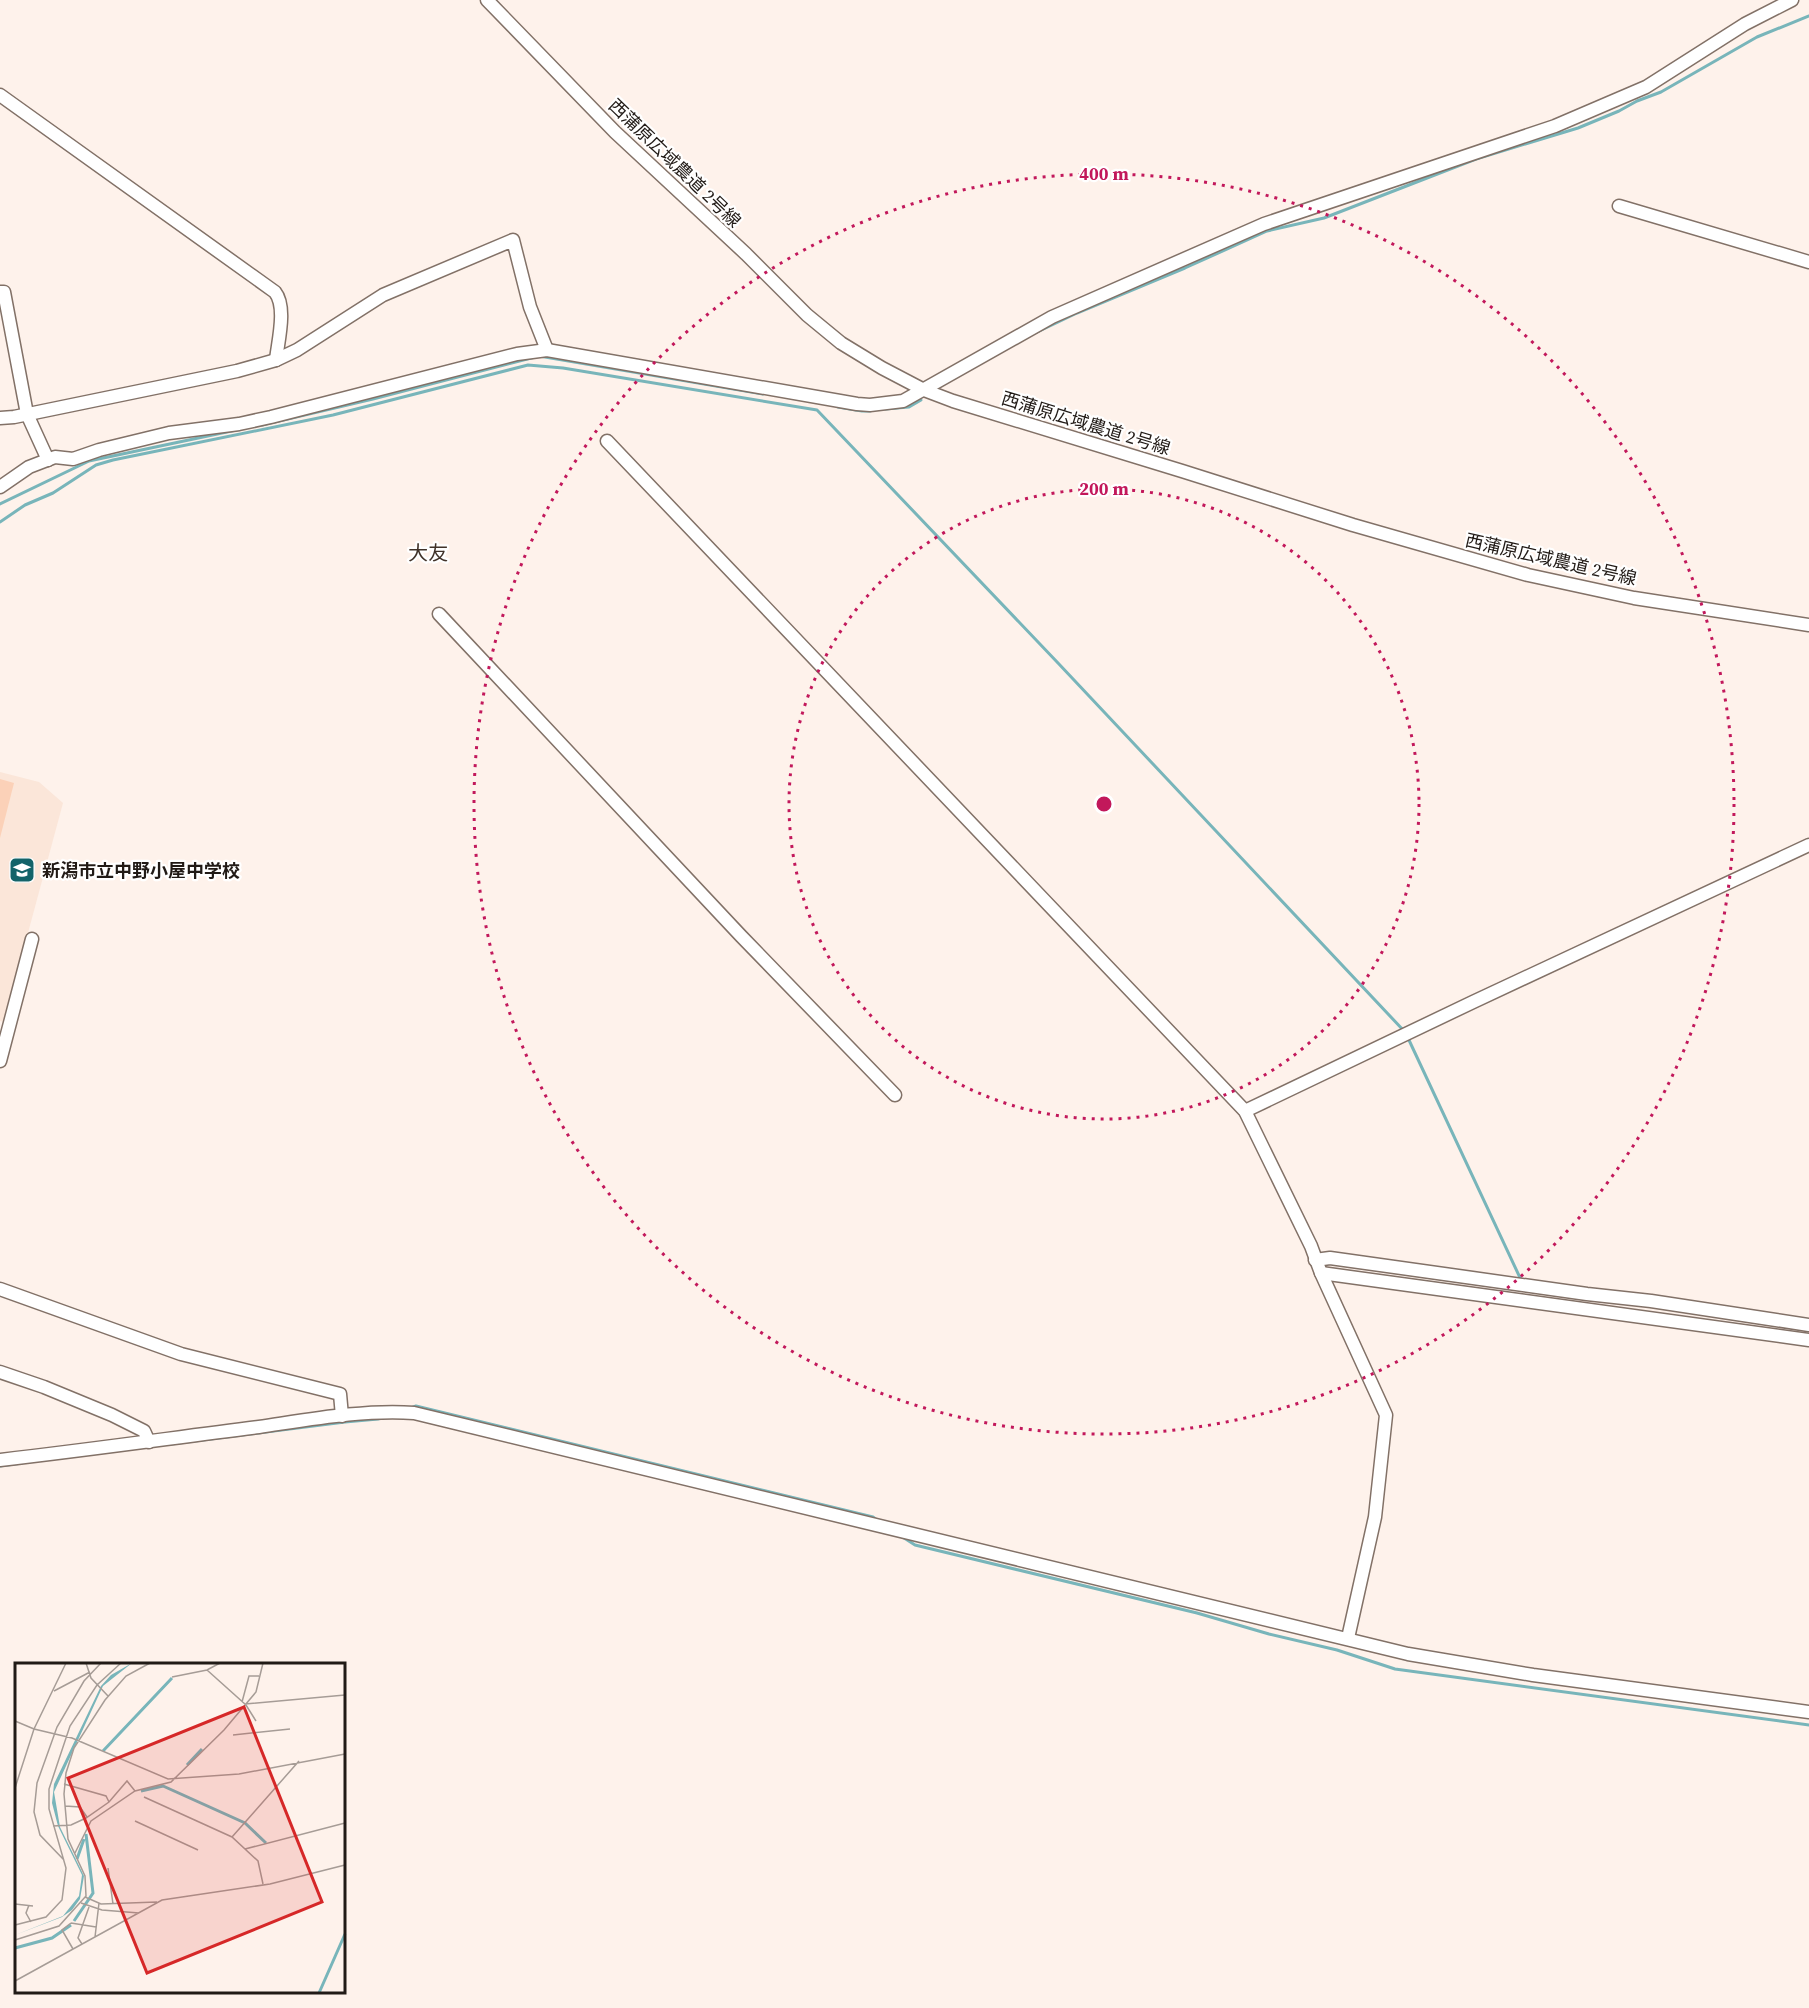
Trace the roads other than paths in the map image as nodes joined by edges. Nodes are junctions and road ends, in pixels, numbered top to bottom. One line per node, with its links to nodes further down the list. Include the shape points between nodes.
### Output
1 (487, 0): 9 (street, 西蒲原広域農道 2号線, via 615,132 807,315 841,343)
2 (1792, 0): 9 (street, via 1745,24 1646,87 1555,126 1264,224 1052,317)
3 (0, 95): 8 (street, via 275,292 282,307)
4 (1620, 206): 5 (street)
5 (1809, 262)
6 (0, 292): 10 (street, via 4,292)
7 (547, 350): 8 (street, via 530,307 513,240 383,295); 9 (street, via 857,404 903,401); 13 (street, via 517,354 271,417 169,433 73,459)
8 (276, 360): 10 (street, via 237,372)
9 (924, 390): 16 (street, 西蒲原広域農道 2号線, via 1353,525 1528,575 1634,598)
10 (27, 414): 11 (street); 13 (street)
11 (0, 418)
12 (607, 441): 21 (street)
13 (48, 460): 14 (street, via 29,467)
14 (0, 487)
15 (439, 614): 20 (street)
16 (1809, 625)
17 (1809, 845): 21 (street)
18 (32, 939): 19 (street)
19 (0, 1061)
20 (895, 1095)
21 (1245, 1111): 22 (street)
22 (1315, 1260): 23 (street); 25 (street, via 1330,1258)
23 (1321, 1273): 26 (street); 31 (street, via 1386,1415 1375,1517)
24 (0, 1289): 28 (street, via 181,1354 340,1394)
25 (1809, 1324)
26 (1809, 1340)
27 (0, 1372): 29 (street, via 112,1415 144,1431)
28 (342, 1416): 29 (street); 31 (street, via 414,1413)
29 (149, 1442): 30 (street)
30 (0, 1460)
31 (1348, 1638): 32 (street, via 1408,1654 1533,1675)
32 (1809, 1712)

